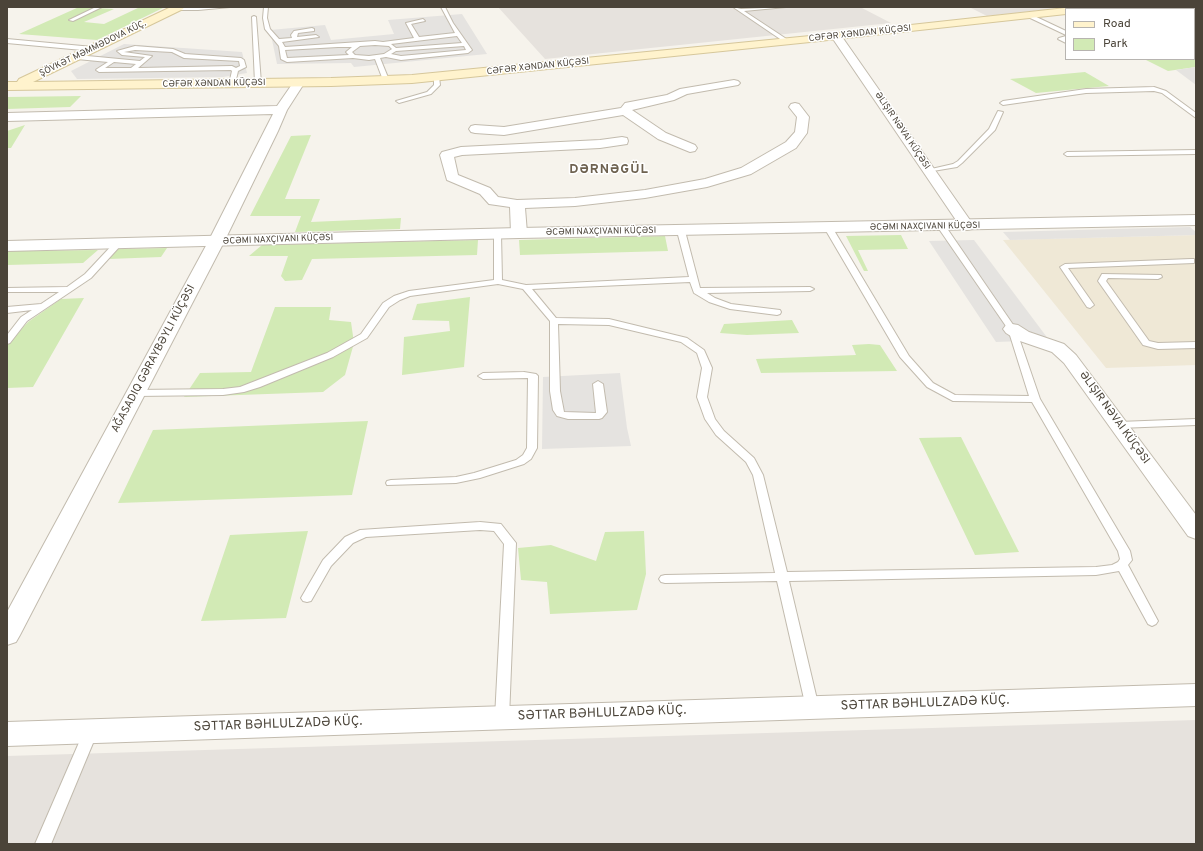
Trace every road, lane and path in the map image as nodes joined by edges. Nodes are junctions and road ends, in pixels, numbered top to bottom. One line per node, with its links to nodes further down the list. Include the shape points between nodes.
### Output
1 (100, 7): 12 (lane)
2 (228, 7): 7 (lane)
3 (266, 7): 21 (lane, via 268,29)
4 (443, 7): 16 (lane)
5 (735, 7): 8 (lane)
6 (784, 7): 8 (lane)
7 (177, 8): 28 (main road, ŞÖVKƏT MƏMMƏDOVA KÜÇ.)
8 (740, 10): 23 (lane)
9 (1065, 11): 10 (main road, CƏFƏR XƏNDAN KÜÇƏSI)
10 (1028, 15): 15 (lane); 17 (main road, CƏFƏR XƏNDAN KÜÇƏSI)
11 (254, 18): 47 (lane)
12 (71, 20)
13 (423, 20): 19 (lane, via 408,23)
14 (312, 30): 20 (lane, via 296,32)
15 (1065, 33)
16 (459, 34): 19 (lane); 25 (lane)
17 (836, 36): 23 (main road, CƏFƏR XƏNDAN KÜÇƏSI); 66 (street, ƏLIŞIR NƏVAI KÜÇƏSI)
18 (316, 38): 20 (lane)
19 (417, 38): 24 (lane)
20 (295, 39): 21 (lane)
21 (278, 41): 29 (lane)
22 (7, 42): 28 (lane)
23 (788, 42): 44 (main road, CƏFƏR XƏNDAN KÜÇƏSI)
24 (381, 44): 26 (lane); 30 (lane, via 390,45)
25 (465, 44): 30 (lane); 31 (lane, via 469,50 466,52 401,58)
26 (359, 45): 27 (lane); 33 (lane, via 349,50)
27 (312, 47): 29 (lane); 37 (lane)
28 (93, 49): 34 (main road, ŞÖVKƏT MƏMMƏDOVA KÜÇ.)
29 (282, 49): 37 (lane, via 286,60)
30 (395, 50): 31 (lane)
31 (386, 55): 35 (lane)
32 (184, 56): 36 (lane); 39 (lane, via 162,50 135,48 120,51 149,56); 43 (lane, via 240,60 243,67)
33 (353, 56): 35 (lane); 37 (lane)
34 (77, 57): 38 (lane); 50 (main road, ŞÖVKƏT MƏMMƏDOVA KÜÇ.)
35 (376, 57): 45 (lane)
36 (178, 59)
37 (312, 59)
38 (114, 60): 39 (lane); 41 (lane, via 99,70)
39 (141, 62): 41 (lane, via 134,68)
40 (173, 63): 42 (lane)
41 (138, 70): 42 (lane)
42 (162, 70): 43 (lane)
43 (235, 70): 49 (lane)
44 (436, 77): 45 (main road, CƏFƏR XƏNDAN KÜÇƏSI); 51 (lane, via 437,85 429,92)
45 (386, 80): 46 (main road, CƏFƏR XƏNDAN KÜÇƏSI)
46 (299, 82): 47 (main road, CƏFƏR XƏNDAN KÜÇƏSI); 54 (street)
47 (258, 83): 49 (main road, CƏFƏR XƏNDAN KÜÇƏSI)
48 (734, 83): 55 (street, via 684,91 670,98 630,106)
49 (232, 84): 50 (main road, CƏFƏR XƏNDAN KÜÇƏSI)
50 (9, 87)
51 (399, 101)
52 (1003, 103): 57 (lane, via 1086,91 1154,89 1164,92)
53 (795, 107): 67 (street, via 803,117 801,133 792,145 746,171 707,183 645,194 574,202)
54 (281, 110): 58 (street); 75 (street)
55 (625, 112): 60 (street); 62 (street, via 662,136)
56 (1000, 112): 66 (lane, via 992,130 960,162 955,166)
57 (1196, 116)
58 (7, 117)
59 (475, 129): 60 (street)
60 (504, 131): 63 (street)
61 (622, 141): 63 (street)
62 (690, 148)
63 (502, 149): 67 (street, via 461,151 447,155 452,177 485,191 494,201)
64 (1196, 152): 65 (lane)
65 (1068, 154)
66 (929, 171): 70 (street, ƏLIŞIR NƏVAI KÜÇƏSI)
67 (517, 204): 73 (street)
68 (1196, 220): 70 (street, ƏCƏMI NAXÇIVANI KÜÇƏSI)
69 (941, 226): 70 (street, ƏCƏMI NAXÇIVANI KÜÇƏSI); 71 (street, ƏCƏMI NAXÇIVANI KÜÇƏSI); 92 (lane)
70 (967, 226)
71 (829, 229): 72 (street, ƏCƏMI NAXÇIVANI KÜÇƏSI); 98 (lane, via 905,357 930,385 954,398)
72 (681, 231): 73 (street, ƏCƏMI NAXÇIVANI KÜÇƏSI); 80 (lane)
73 (519, 233): 74 (street, ƏCƏMI NAXÇIVANI KÜÇƏSI)
74 (497, 234): 75 (street, ƏCƏMI NAXÇIVANI KÜÇƏSI); 81 (lane)
75 (216, 242): 76 (street, ƏCƏMI NAXÇIVANI KÜÇƏSI); 97 (street)
76 (118, 244): 77 (street, ƏCƏMI NAXÇIVANI KÜÇƏSI); 83 (lane, via 88,276)
77 (7, 246)
78 (1194, 263): 87 (lane, via 1065,266 1065,270)
79 (1158, 277): 94 (lane, via 1105,276 1102,281 1146,342 1158,346)
80 (694, 279): 82 (lane); 86 (lane)
81 (498, 282): 82 (lane); 97 (lane, via 409,294 397,298 386,305 364,336 330,354 241,390)
82 (526, 287): 91 (lane)
83 (69, 289): 84 (lane); 88 (lane)
84 (7, 290)
85 (810, 290): 86 (lane)
86 (697, 291): 90 (lane, via 730,306)
87 (1090, 305)
88 (46, 306): 89 (lane); 93 (lane, via 24,319)
89 (7, 310)
90 (777, 312)
91 (554, 321): 96 (lane, via 555,391 560,414 599,416 602,412); 104 (lane, via 609,322 684,340 701,352 707,368 702,397 710,419 750,460 758,475)
92 (1012, 329): 98 (lane); 100 (street, ƏLIŞIR NƏVAI KÜÇƏSI, via 1065,353)
93 (7, 341)
94 (1196, 345)
95 (483, 376): 101 (lane, via 532,376 532,448 527,457 509,466 456,480)
96 (598, 384)
97 (136, 393): 108 (street)
98 (1035, 399): 103 (lane, via 1124,551 1126,560)
99 (1196, 422): 100 (lane)
100 (1119, 425): 102 (street, ƏLIŞIR NƏVAI KÜÇƏSI)
101 (392, 483)
102 (1196, 531)
103 (1122, 565): 104 (lane, via 1114,569 1096,571); 107 (lane)
104 (782, 576): 105 (lane); 110 (lane)
105 (665, 580)
106 (307, 598): 111 (lane, via 327,563 349,540 364,533 497,527 510,543)
107 (1152, 621)
108 (7, 635)
109 (1196, 695): 110 (street, SƏTTAR BƏHLULZADƏ KÜÇ.)
110 (812, 708): 111 (street, SƏTTAR BƏHLULZADƏ KÜÇ.)
111 (502, 718): 112 (street, SƏTTAR BƏHLULZADƏ KÜÇ.)
112 (91, 731): 113 (street, SƏTTAR BƏHLULZADƏ KÜÇ.); 114 (lane)
113 (7, 734)
114 (44, 844)

